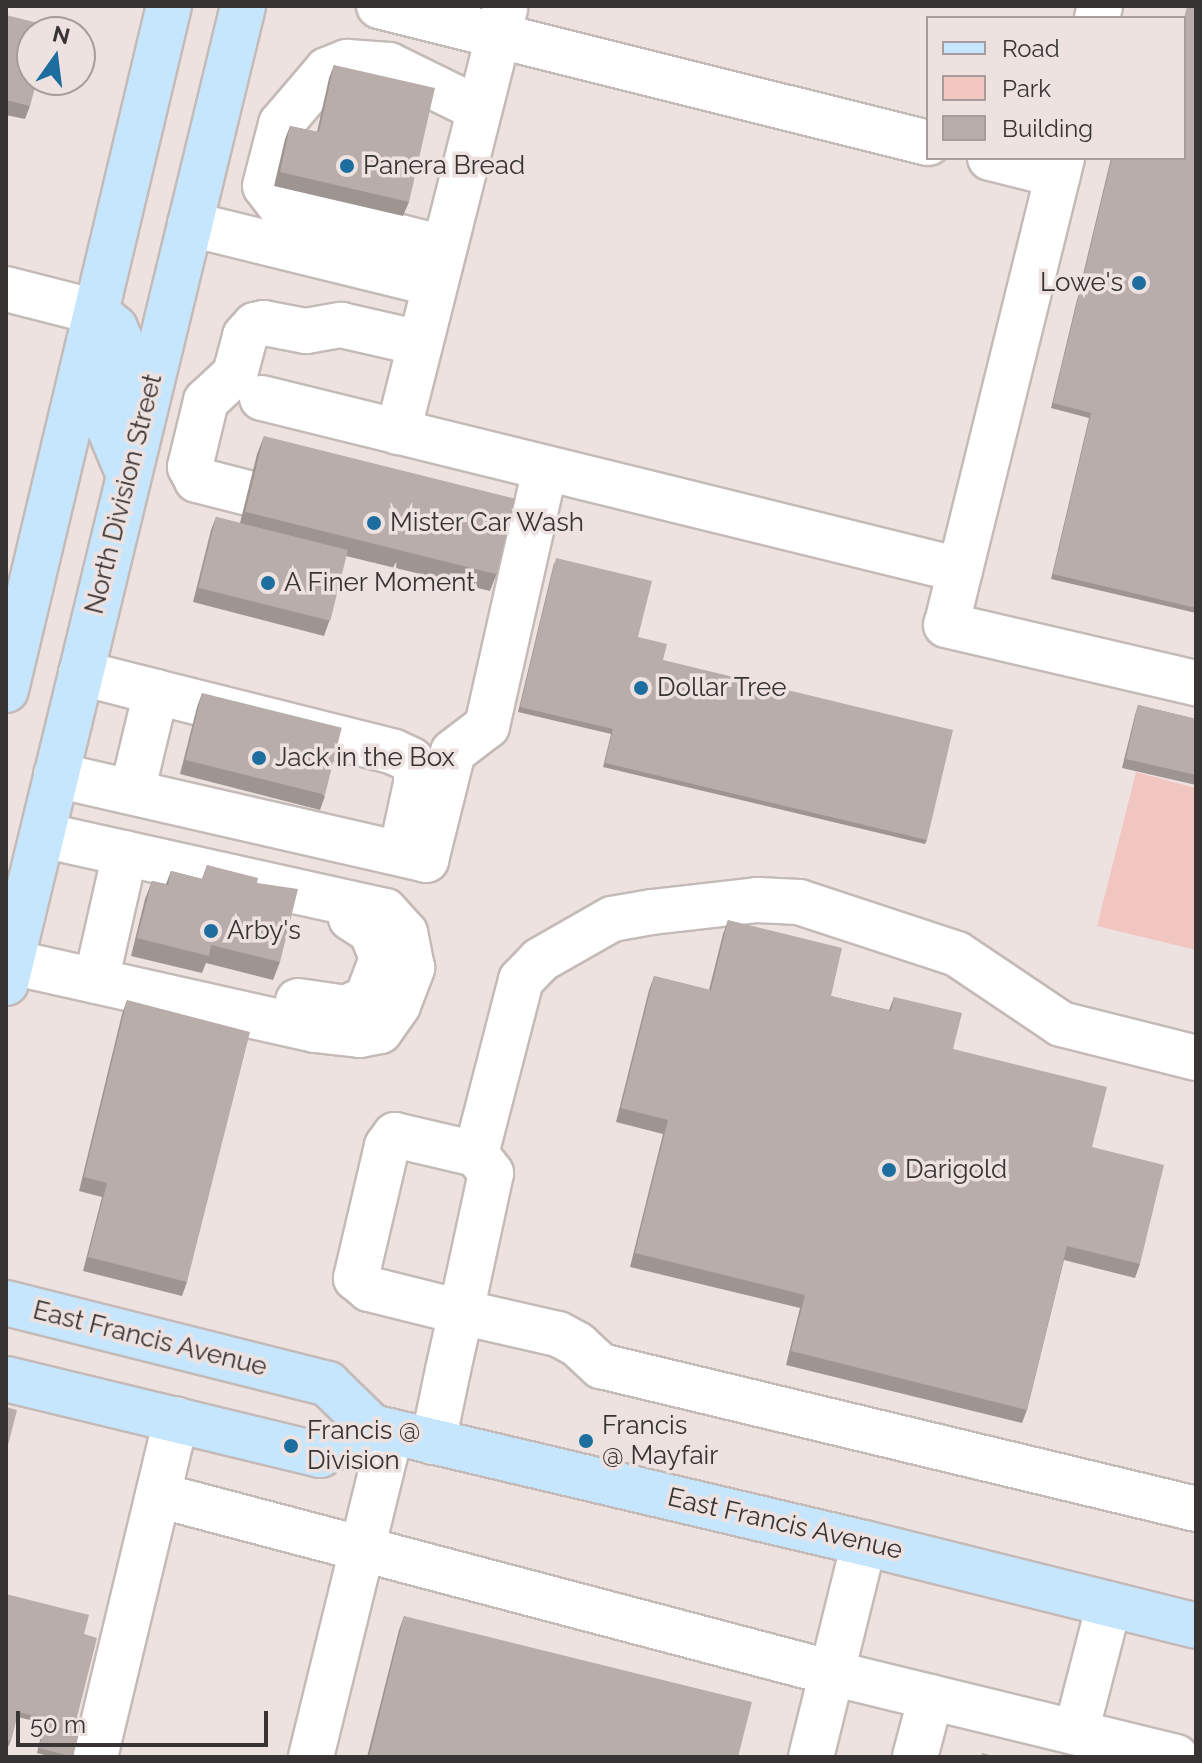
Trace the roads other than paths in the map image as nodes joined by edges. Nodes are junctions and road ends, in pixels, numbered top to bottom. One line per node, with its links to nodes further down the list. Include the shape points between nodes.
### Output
1 (169, 6): 12 (main road)
2 (243, 6): 9 (main road, North Division Street)
3 (379, 6): 4 (street)
4 (502, 21): 5 (street); 6 (street)
5 (479, 109): 10 (street); 10 (street, via 389,65 347,62 327,70 281,124 265,186 281,207)
6 (926, 142)
7 (1008, 160): 8 (street)
8 (1060, 166): 19 (street)
9 (190, 224): 10 (street); 17 (main road, North Division Street)
10 (440, 266): 13 (street)
11 (6, 289): 12 (street)
12 (96, 312): 17 (main road, via 115,328 120,340 122,355 107,423); 22 (main road)
13 (420, 343): 15 (street); 18 (street, via 341,325 306,331 255,325 245,336 235,374 206,401 190,467 197,480)
14 (262, 398): 15 (street)
15 (398, 432): 16 (street, via 490,476)
16 (545, 468): 19 (street); 28 (street, via 487,726 453,752 426,860)
17 (128, 473): 20 (main road, North Division Street)
18 (248, 493)
19 (960, 570): 21 (street, via 946,625)
20 (81, 673): 23 (street); 24 (main road, North Division Street)
21 (1196, 683)
22 (6, 690)
23 (156, 692): 25 (street); 28 (street, via 411,760 416,784)
24 (56, 775): 25 (street); 26 (main road, North Division Street)
25 (132, 792): 28 (street)
26 (42, 835): 27 (street); 31 (main road, North Division Street)
27 (125, 853): 29 (street); 32 (street)
28 (400, 854): 30 (street)
29 (204, 869): 30 (street); 33 (street, via 246,890 348,916 371,931 382,958 367,998 346,1008 268,997)
30 (385, 911): 33 (street, via 405,933 412,968 398,1005 380,1031 360,1035 315,1030)
31 (9, 972): 32 (street)
32 (96, 981): 33 (street)
33 (221, 1009)
34 (1196, 1058): 35 (street, via 1061,1024 957,954 799,902 757,900 652,912 612,919 540,960 521,980)
35 (476, 1154): 37 (street, via 491,1173); 37 (street, via 395,1135 387,1146 356,1278 369,1289)
36 (6, 1303): 40 (main road, East Francis Avenue, via 328,1384)
37 (461, 1312): 41 (street); 43 (street, via 558,1334 601,1366)
38 (6, 1379): 39 (main road)
39 (176, 1420): 40 (main road, via 320,1455); 42 (street)
40 (382, 1430): 41 (main road, East Francis Avenue); 45 (street)
41 (433, 1442): 44 (main road, East Francis Avenue)
42 (158, 1495): 45 (street); 51 (street)
43 (1196, 1509)
44 (864, 1543): 46 (main road, East Francis Avenue); 48 (street)
45 (363, 1548): 48 (street); 52 (street)
46 (1109, 1604): 47 (main road, East Francis Avenue); 50 (street)
47 (1196, 1626)
48 (832, 1673): 49 (street); 53 (street)
49 (931, 1697): 50 (street); 54 (street)
50 (1076, 1732): 55 (street)
51 (95, 1757)
52 (311, 1757)
53 (811, 1757)
54 (915, 1757)
55 (1176, 1757)

